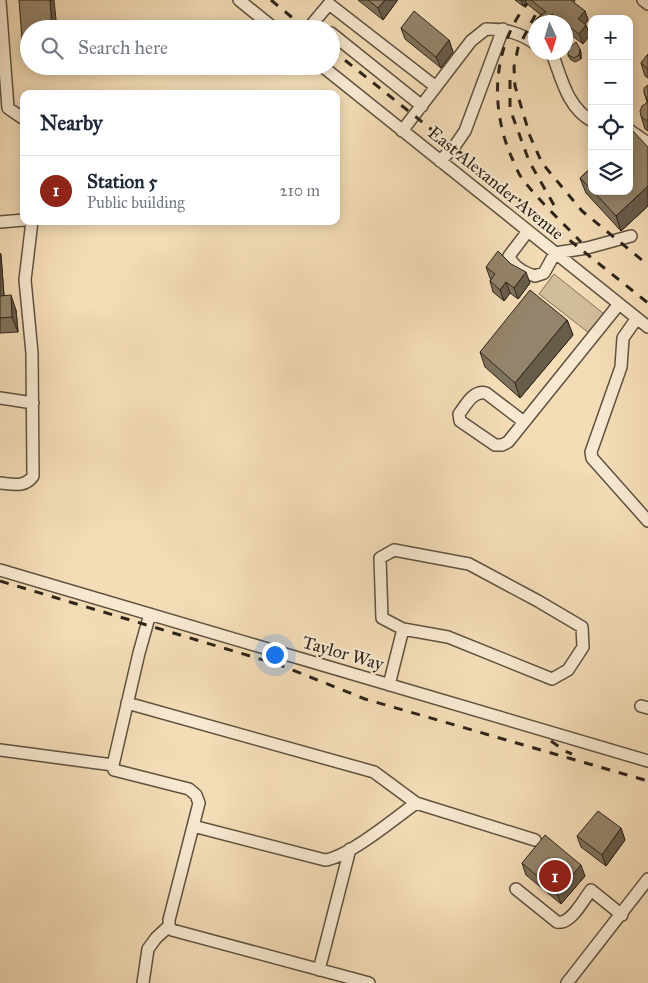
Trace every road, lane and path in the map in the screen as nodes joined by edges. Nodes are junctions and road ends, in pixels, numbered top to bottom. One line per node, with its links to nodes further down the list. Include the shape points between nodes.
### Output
1 (239, 0): 5 (street)
2 (643, 0): 4 (street)
3 (0, 1): 14 (street, via 8,108)
4 (648, 4)
5 (264, 20)
6 (315, 20): 12 (street, via 328,4)
7 (503, 29): 8 (street); 12 (street, via 486,28 471,41); 19 (street, via 465,131)
8 (528, 39)
9 (340, 40): 13 (street)
10 (554, 60): 15 (street, via 567,96)
11 (333, 75): 16 (street, East Alexander Avenue)
12 (436, 87): 13 (street)
13 (422, 106): 16 (street)
14 (20, 117)
15 (588, 119)
16 (402, 131): 19 (street, East Alexander Avenue)
17 (633, 133): 18 (street)
18 (648, 143)
19 (440, 161): 23 (street, East Alexander Avenue)
20 (20, 220): 21 (street)
21 (0, 222)
22 (32, 225): 30 (street, via 25,280)
23 (528, 231): 25 (street, East Alexander Avenue); 25 (street, via 509,256 512,263 536,276 544,273)
24 (632, 236): 25 (street)
25 (555, 253): 26 (street, East Alexander Avenue)
26 (619, 304): 27 (street, East Alexander Avenue); 31 (street)
27 (636, 318): 28 (street, East Alexander Avenue); 33 (street, via 623,338 621,367 591,452 592,458)
28 (648, 327)
29 (0, 398): 30 (street)
30 (33, 403): 32 (street, via 33,476 20,484)
31 (524, 422): 31 (street, via 508,442 495,445 460,421 459,414 480,391)
32 (0, 482)
33 (648, 521)
34 (0, 570): 35 (street, Taylor Way)
35 (150, 614): 37 (street, Taylor Way); 38 (street)
36 (403, 628): 36 (street, via 448,637 552,679 568,670 583,647 582,627 469,564 394,550 380,558 382,618); 37 (street)
37 (389, 685): 40 (street, Taylor Way)
38 (127, 702): 41 (street); 42 (street, via 374,772)
39 (0, 750): 41 (street)
40 (648, 761)
41 (113, 765): 43 (street, via 114,770 189,789 199,803)
42 (416, 803): 44 (street); 45 (street)
43 (193, 826): 45 (street, via 325,860 334,859); 49 (street)
44 (535, 840)
45 (350, 849): 50 (street)
46 (648, 879): 48 (street)
47 (516, 889): 48 (street, via 556,922 570,918 590,890)
48 (622, 915): 53 (street)
49 (169, 926): 50 (street, via 172,930); 51 (street, via 148,950)
50 (318, 970): 52 (street)
51 (143, 983)
52 (368, 983)
53 (567, 983)

